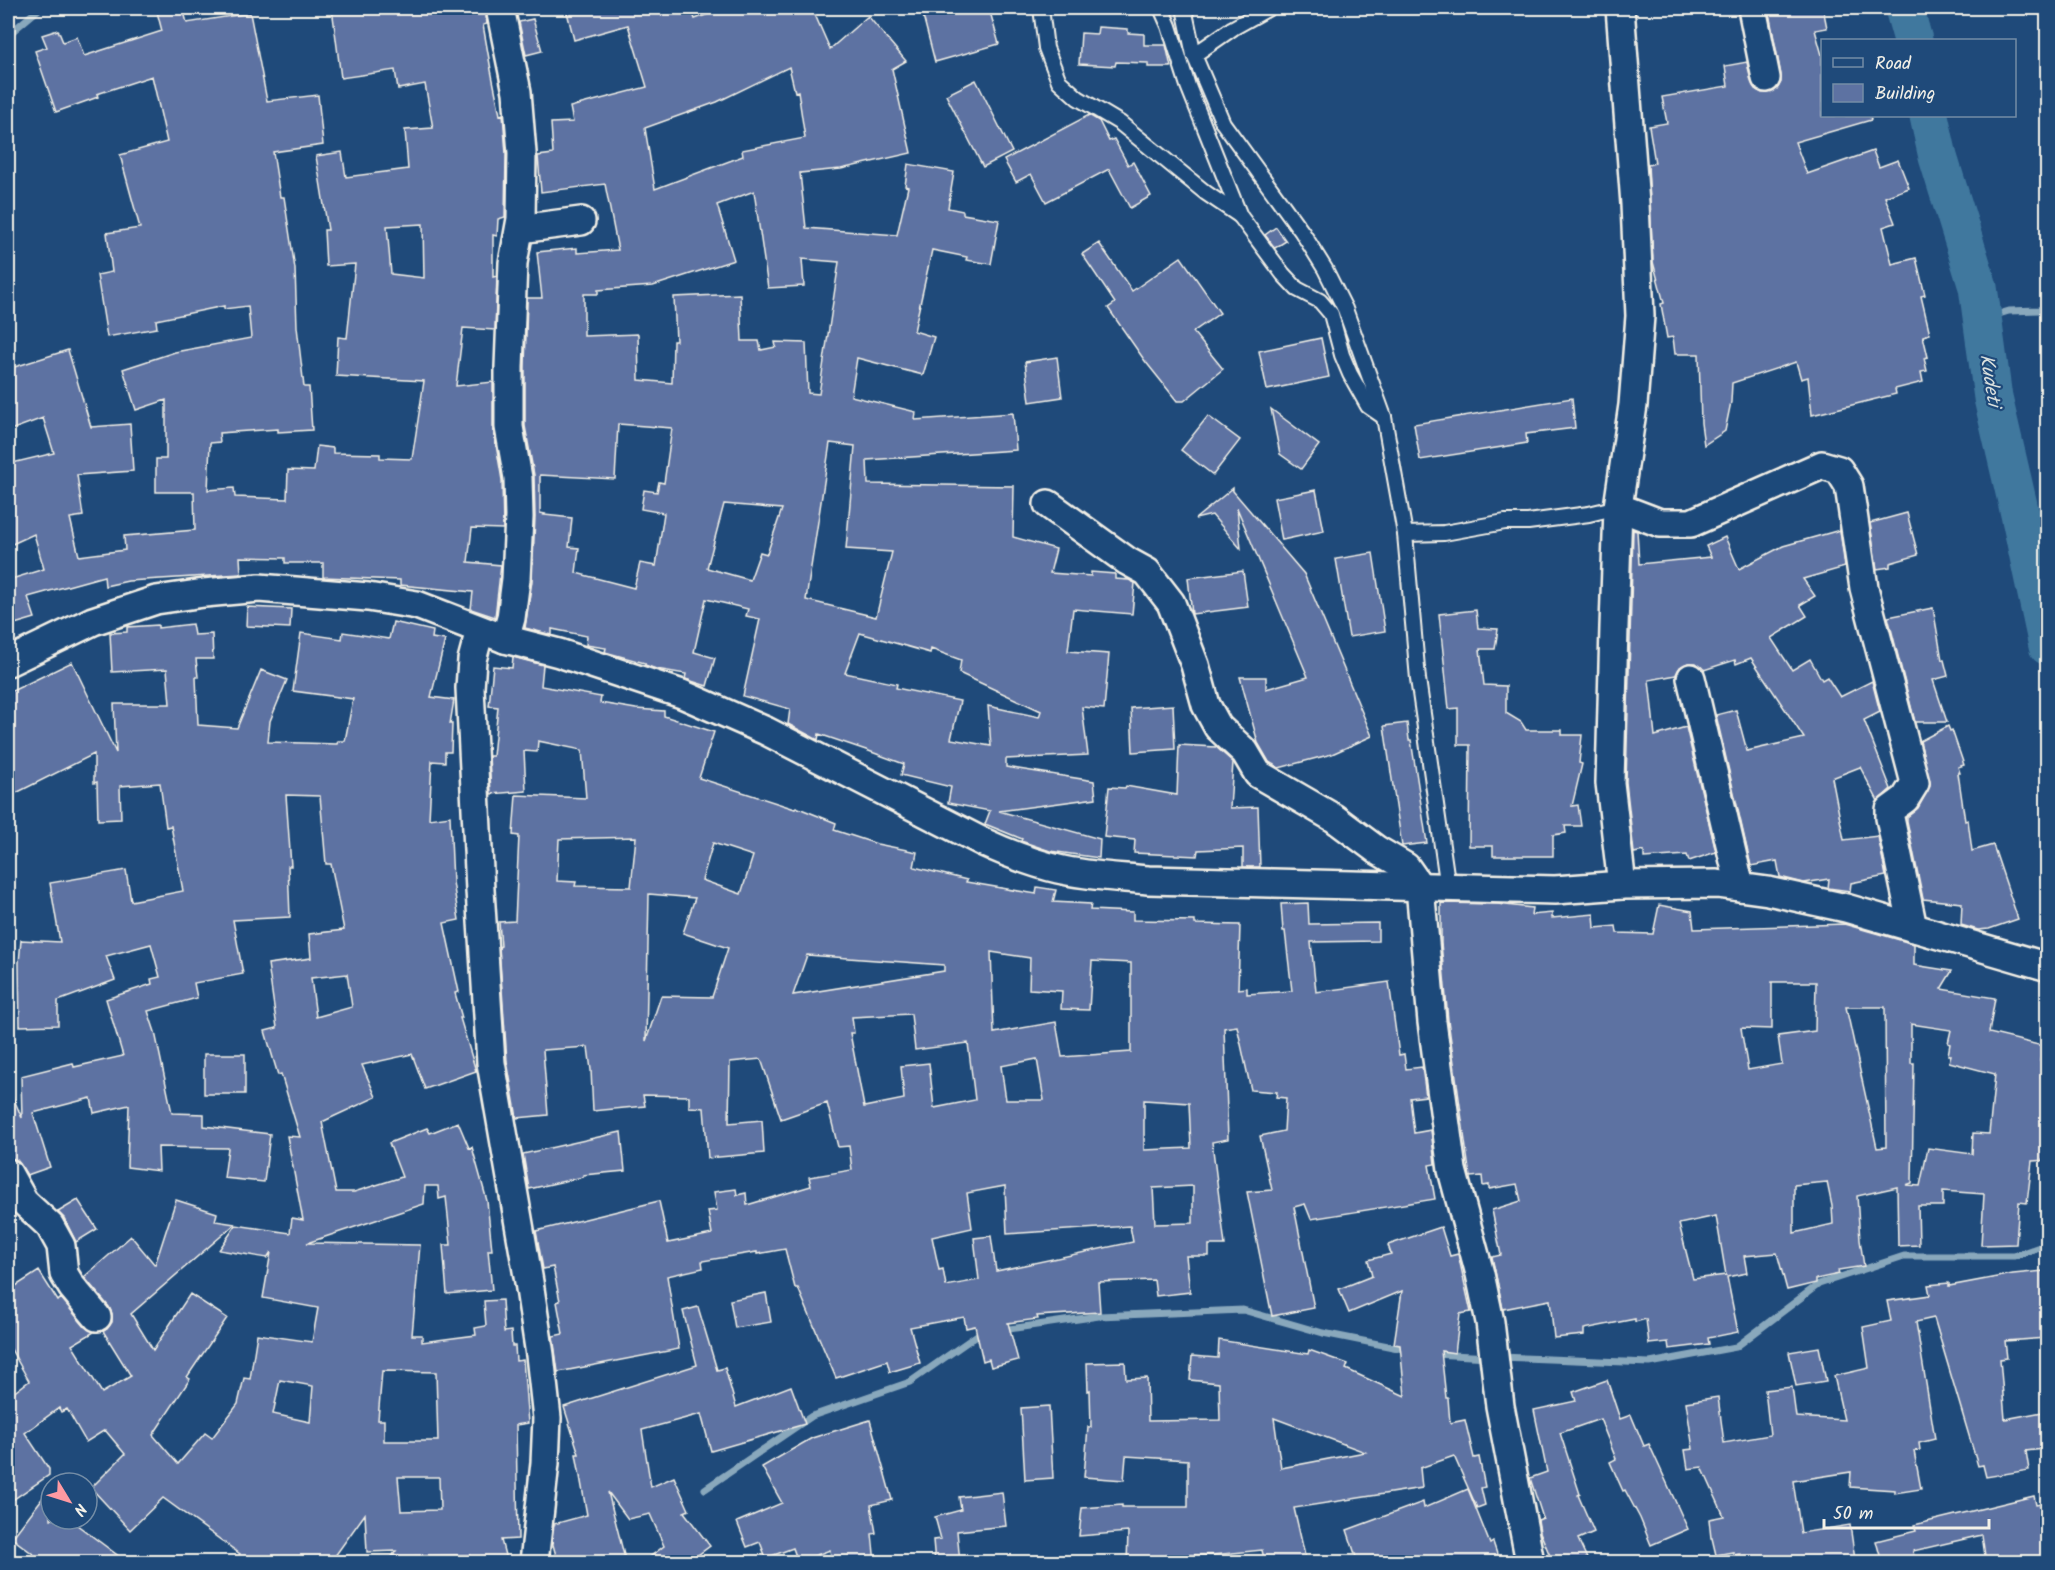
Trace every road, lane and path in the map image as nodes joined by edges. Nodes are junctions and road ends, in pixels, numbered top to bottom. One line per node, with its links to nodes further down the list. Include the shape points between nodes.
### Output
1 (500, 8): 12 (street, via 517,92 522,153)
2 (1041, 8): 10 (lane, via 1046,48 1059,81)
3 (1161, 8): 10 (lane)
4 (1184, 8): 8 (lane)
5 (1269, 8): 8 (lane)
6 (1620, 8): 15 (street, via 1640,316 1633,405)
7 (1752, 8): 9 (street)
8 (1194, 55): 13 (lane, via 1223,123 1325,269 1345,309)
9 (1766, 78)
10 (1240, 216): 13 (lane, via 1283,274 1331,314 1350,374 1368,406)
11 (581, 221): 12 (street)
12 (520, 229): 17 (street, via 513,263 509,367 509,427 518,478 519,517 511,618)
13 (1384, 417): 16 (lane)
14 (1048, 504): 21 (street, via 1147,572 1171,603 1214,720 1245,752 1258,774 1334,818 1406,867)
15 (1618, 507): 16 (lane, via 1444,533); 20 (street, via 1610,783); 24 (street, via 1660,523 1691,523 1822,465 1839,470 1848,486 1864,588 1915,783 1905,799 1890,810)
16 (1405, 534): 23 (lane, via 1418,680)
17 (493, 635): 18 (street, via 417,605 259,588 156,600 93,621); 21 (street, via 682,694 766,731 982,842 1058,869 1148,880); 28 (street, via 472,660 470,688 491,1062 529,1281 547,1418)
18 (8, 662)
19 (1691, 678): 22 (street)
20 (1622, 885): 22 (street); 23 (street, via 1555,890)
21 (1420, 887): 23 (street); 29 (street, via 1432,1022 1452,1170 1490,1322 1500,1406)
22 (1740, 887): 24 (street, via 1846,908)
23 (1448, 888)
24 (1913, 928): 25 (street)
25 (2038, 964)
26 (8, 1173): 27 (street, via 24,1202 50,1226 62,1246 64,1274)
27 (98, 1317)
28 (534, 1563)
29 (1530, 1563)

